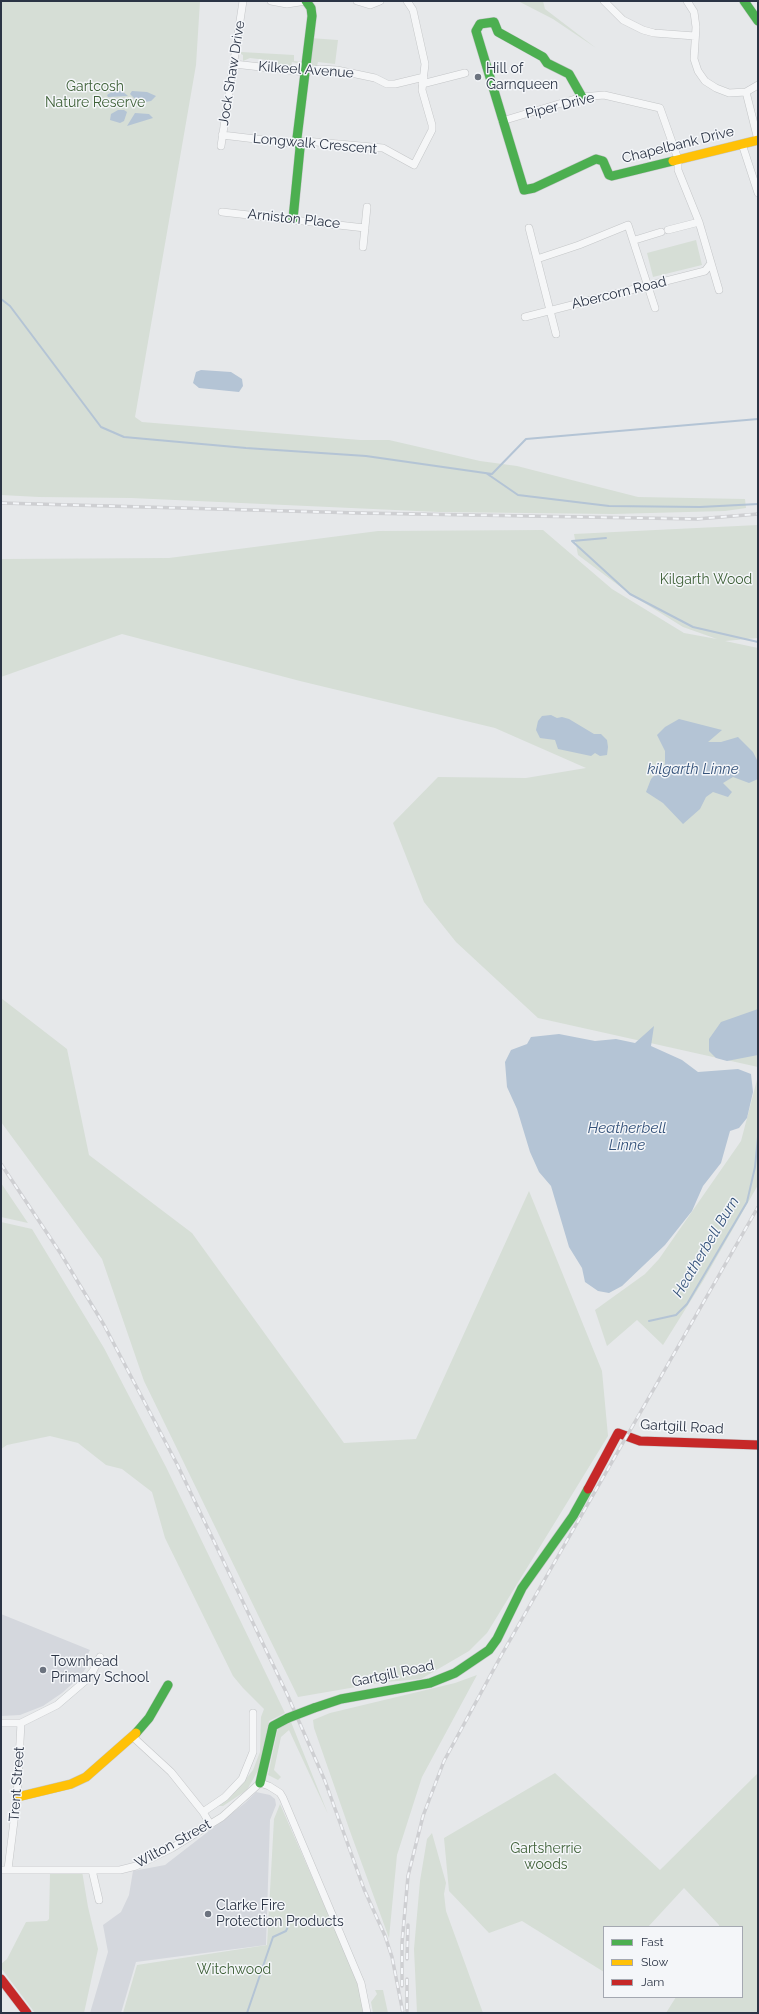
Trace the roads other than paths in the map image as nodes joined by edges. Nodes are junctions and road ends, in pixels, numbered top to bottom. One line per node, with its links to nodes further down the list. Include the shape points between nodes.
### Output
1 (243, 1): 12 (street, Jock Shaw Drive)
2 (271, 1): 3 (street, via 287,4)
3 (306, 1): 13 (street, via 311,8 312,16)
4 (357, 1): 5 (street, via 370,5)
5 (380, 1)
6 (407, 1): 15 (street, Longwalk Crescent, via 413,10 425,64)
7 (604, 1): 11 (street, via 623,20 643,30)
8 (687, 1): 11 (street, via 694,12)
9 (744, 1): 10 (street)
10 (758, 21)
11 (695, 36): 17 (street, via 694,59 698,71 705,80 729,93)
12 (234, 64): 13 (street, Kilkeel Avenue); 20 (street, Jock Shaw Drive)
13 (305, 72): 15 (street, Kilkeel Avenue, via 337,70 359,73 386,84); 22 (street)
14 (465, 74): 15 (street)
15 (423, 81): 22 (street, Longwalk Crescent, via 432,130 414,165 383,148 305,140)
16 (758, 85): 17 (street)
17 (746, 92): 21 (street, Chapelbank Drive)
18 (582, 97): 19 (street, Piper Drive); 19 (street, via 569,74 498,32 494,22 480,24 476,31); 25 (street, Piper Drive, via 610,96 660,108)
19 (502, 121): 25 (street, Chapelbank Drive, via 524,190 534,188 596,159 603,161 608,175 612,176)
20 (222, 135): 22 (street, Longwalk Crescent); 24 (street, Jock Shaw Drive)
21 (758, 140): 23 (street, Chapelbank Drive)
22 (298, 142): 29 (street, via 300,148)
23 (742, 144): 25 (street, Chapelbank Drive); 26 (street)
24 (220, 146)
25 (678, 159): 30 (street, via 678,170)
26 (758, 193)
27 (366, 207): 31 (street)
28 (222, 212): 29 (street, Arniston Place)
29 (293, 219): 31 (street, Arniston Place)
30 (699, 222): 33 (street); 36 (street)
31 (365, 228): 34 (street)
32 (529, 228): 35 (street)
33 (635, 240): 35 (street, via 628,224 579,245); 37 (street)
34 (363, 247)
35 (537, 259): 40 (street)
36 (711, 263): 37 (street, Abercorn Road, via 705,271); 38 (street)
37 (649, 286): 39 (street); 40 (street, Abercorn Road)
38 (719, 290)
39 (655, 308)
40 (550, 310): 41 (street, Abercorn Road); 42 (street)
41 (524, 317)
42 (556, 334)
43 (758, 1445): 50 (street, Gartgill Road, bridge, via 640,1441 618,1433 573,1516 522,1588 489,1650 455,1673 430,1683 341,1699 273,1726)
44 (100, 1657): 48 (street, via 93,1671 76,1690 57,1705)
45 (168, 1685): 49 (street, via 149,1718)
46 (253, 1713): 52 (street, via 253,1752 242,1779 225,1797)
47 (1, 1723): 48 (street)
48 (20, 1723): 51 (street, Trent Street)
49 (133, 1737): 51 (street, via 86,1777 71,1784); 52 (street, via 171,1772)
50 (260, 1783): 53 (street, Wilton Street, via 222,1817); 59 (street, via 276,1789 283,1798 361,1983)
51 (17, 1797): 54 (street, Trent Street)
52 (203, 1812): 53 (street)
53 (210, 1824): 55 (street, Wilton Street, via 172,1848 136,1866 120,1870)
54 (5, 1870): 55 (street, Wilton Street)
55 (92, 1870): 56 (street)
56 (99, 1900)
57 (1, 1979): 58 (street)
58 (27, 2013)
59 (367, 2013)

